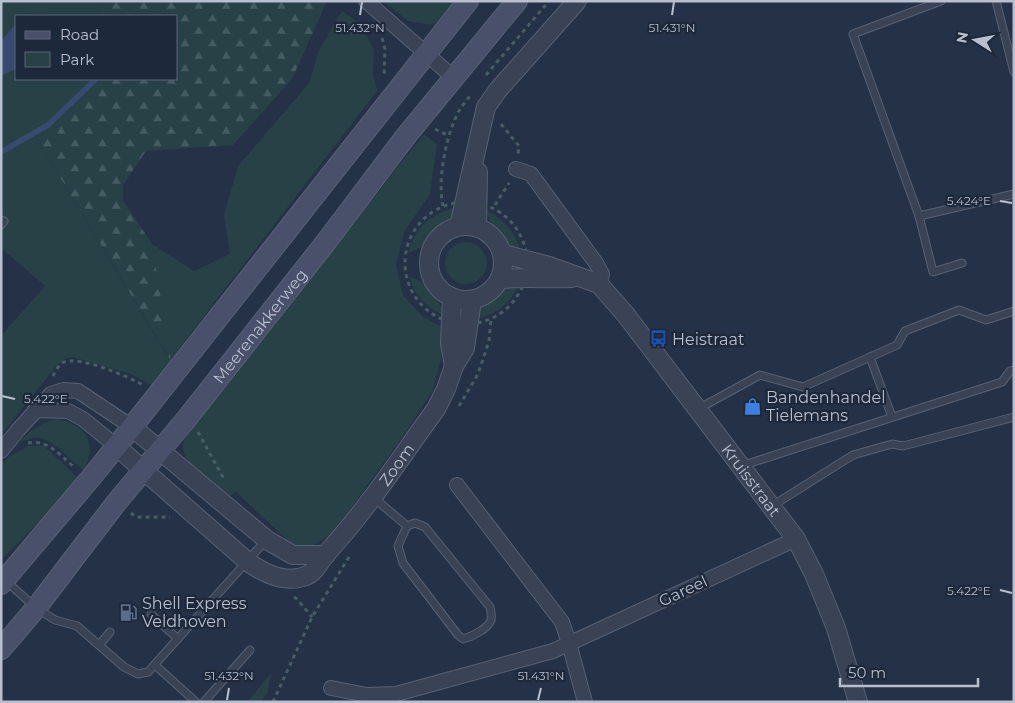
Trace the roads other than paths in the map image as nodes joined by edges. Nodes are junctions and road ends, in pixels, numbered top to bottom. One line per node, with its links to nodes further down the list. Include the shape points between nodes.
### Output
1 (366, 1): 7 (street)
2 (468, 1): 7 (main road)
3 (517, 1): 9 (main road, Meerenakkerweg)
4 (577, 1): 10 (street, via 486,107)
5 (941, 1): 13 (lane, via 853,34)
6 (996, 1): 8 (lane)
7 (427, 53): 9 (street); 33 (main road)
8 (1014, 72)
9 (454, 78): 36 (main road, Meerenakkerweg)
10 (478, 144): 16 (street); 17 (street)
11 (516, 169): 22 (street, via 531,174 596,263 602,274)
12 (1014, 194): 13 (lane)
13 (919, 216): 19 (lane, via 934,272)
14 (1, 220): 15 (lane, via 4,221)
15 (1, 225)
16 (459, 226): 17 (street); 23 (street, via 439,238 429,259 434,282)
17 (477, 227): 18 (street, via 498,242)
18 (503, 254): 20 (street, via 504,267); 21 (street)
19 (962, 263)
20 (500, 278): 21 (street); 24 (street, via 489,292)
21 (579, 278): 22 (street)
22 (599, 284): 30 (street, Kruisstraat)
23 (452, 298): 24 (street); 26 (street, Zoom)
24 (472, 300): 26 (street, Zoom)
25 (1014, 311): 27 (lane, via 986,320 960,310 905,331 897,345)
26 (460, 324): 40 (street, Zoom, via 465,348 454,366 446,390 436,409)
27 (870, 358): 30 (lane, via 803,387 760,375); 31 (lane)
28 (1014, 370): 31 (lane, via 1002,382)
29 (35, 410): 33 (street, via 51,394 63,390 78,391); 34 (street, via 68,411); 35 (street)
30 (698, 410): 37 (street, Kruisstraat)
31 (892, 417): 37 (lane)
32 (1014, 417): 41 (lane, via 903,446 892,444 853,455)
33 (132, 427): 34 (main road); 36 (street)
34 (116, 446): 38 (street, Zoom); 47 (main road)
35 (1, 451)
36 (160, 451): 38 (main road, Meerenakkerweg); 44 (street)
37 (740, 466): 41 (street, Kruisstraat)
38 (144, 470): 46 (street, Zoom); 48 (main road, Meerenakkerweg)
39 (457, 485): 52 (street, via 562,622)
40 (372, 497): 42 (lane); 45 (street, Zoom)
41 (771, 506): 43 (street, Kruisstraat)
42 (407, 526): 42 (lane, via 398,546 403,563 458,635 463,639 470,637 489,624 492,618 490,608 425,526 415,522)
43 (796, 539): 52 (street, Gareel); 61 (street, Kruisstraat, via 836,628)
44 (267, 540): 45 (street, via 293,555); 46 (lane)
45 (326, 555): 46 (street, Zoom, via 310,575 296,579 277,578)
46 (248, 562): 51 (lane)
47 (3, 582): 48 (lane)
48 (36, 608): 53 (lane, via 55,620 77,626); 54 (main road, Meerenakkerweg)
49 (151, 614): 51 (lane)
50 (110, 632): 53 (lane)
51 (178, 639): 56 (lane)
52 (569, 642): 57 (street, Gareel, via 553,651 396,694 367,695); 60 (street)
53 (100, 644): 56 (lane, via 124,667 138,674 148,672)
54 (1, 649)
55 (250, 650): 59 (lane)
56 (155, 665): 58 (lane)
57 (331, 688)
58 (196, 702)
59 (204, 702)
60 (585, 702)
61 (858, 702)

